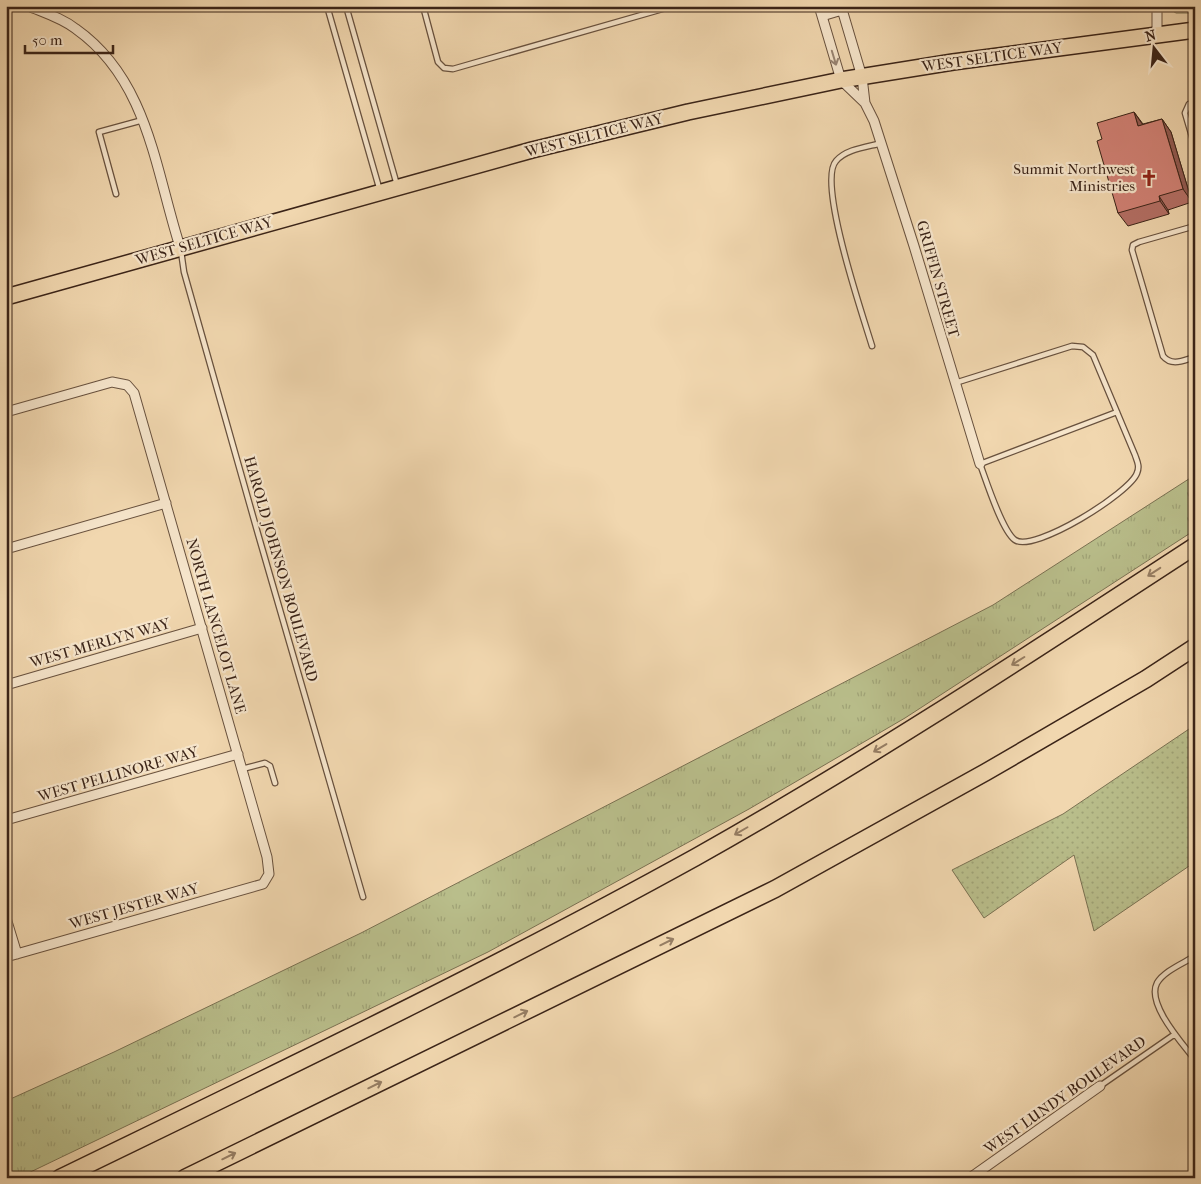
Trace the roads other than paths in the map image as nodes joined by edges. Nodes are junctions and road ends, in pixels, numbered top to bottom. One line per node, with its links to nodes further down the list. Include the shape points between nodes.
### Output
1 (28, 6): 16 (street, via 75,28 105,53 127,82)
2 (327, 6): 20 (lane)
3 (346, 6): 19 (lane)
4 (423, 6): 5 (lane, via 438,62 444,68 453,69)
5 (673, 6)
6 (819, 6): 9 (street)
7 (1157, 6): 11 (street)
8 (842, 8): 9 (street); 12 (street, GRIFFIN STREET)
9 (822, 16): 13 (street, one-way to 13)
10 (1195, 30): 11 (main road, WEST SELTICE WAY)
11 (1157, 34): 12 (main road, WEST SELTICE WAY)
12 (862, 77): 13 (main road, WEST SELTICE WAY); 15 (street, GRIFFIN STREET)
13 (841, 80): 15 (street, GRIFFIN STREET); 19 (main road, WEST SELTICE WAY, via 588,135)
14 (1195, 102): 18 (lane, via 1189,104 1185,113)
15 (866, 103): 17 (street, GRIFFIN STREET)
16 (143, 120): 21 (lane, via 99,132); 23 (street)
17 (882, 143): 25 (lane, via 845,154 835,162 830,177 838,228); 27 (street, GRIFFIN STREET)
18 (1195, 147)
19 (398, 187): 20 (main road, WEST SELTICE WAY)
20 (380, 192): 23 (main road, WEST SELTICE WAY)
21 (116, 194)
22 (1195, 226): 26 (lane, via 1139,242 1133,245 1132,250 1164,356 1170,362)
23 (180, 247): 24 (main road, WEST SELTICE WAY); 42 (lane, HAROLD JOHNSON BOULEVARD, via 184,272)
24 (6, 297)
25 (872, 346)
26 (1195, 357)
27 (954, 384): 29 (lane, via 1054,350 1083,347 1093,355); 30 (street, GRIFFIN STREET)
28 (6, 412): 31 (street, NORTH LANCELOT LANE, via 112,382 127,385 134,393)
29 (1117, 412): 30 (lane); 30 (lane, via 1139,467 1137,474 1123,491 1044,537 1026,543 1016,540 1007,531)
30 (980, 464)
31 (166, 503): 33 (street); 34 (street, NORTH LANCELOT LANE)
32 (1195, 546): 50 (highway, one-way to 50, via 890,742 695,857 449,988)
33 (6, 549)
34 (202, 628): 36 (street, WEST MERLYN WAY); 37 (street, NORTH LANCELOT LANE)
35 (1195, 647): 51 (highway, one-way to 35, via 775,889 986,772)
36 (6, 685)
37 (238, 754): 38 (street, NORTH LANCELOT LANE); 40 (street, WEST PELLINORE WAY)
38 (242, 769): 39 (lane, via 265,763 270,766); 41 (street, NORTH LANCELOT LANE, via 267,857)
39 (275, 783)
40 (6, 820)
41 (268, 878): 44 (street, WEST JESTER WAY, via 263,884)
42 (363, 897)
43 (6, 918): 44 (street)
44 (17, 954): 46 (street, WEST JESTER WAY)
45 (1195, 956): 47 (lane, via 1157,984 1155,992 1159,1010)
46 (6, 957)
47 (1175, 1034): 48 (lane); 49 (lane, WEST LUNDY BOULEVARD)
48 (1195, 1060)
49 (1100, 1086): 52 (street, WEST LUNDY BOULEVARD)
50 (60, 1178)
51 (185, 1178)
52 (970, 1178)

